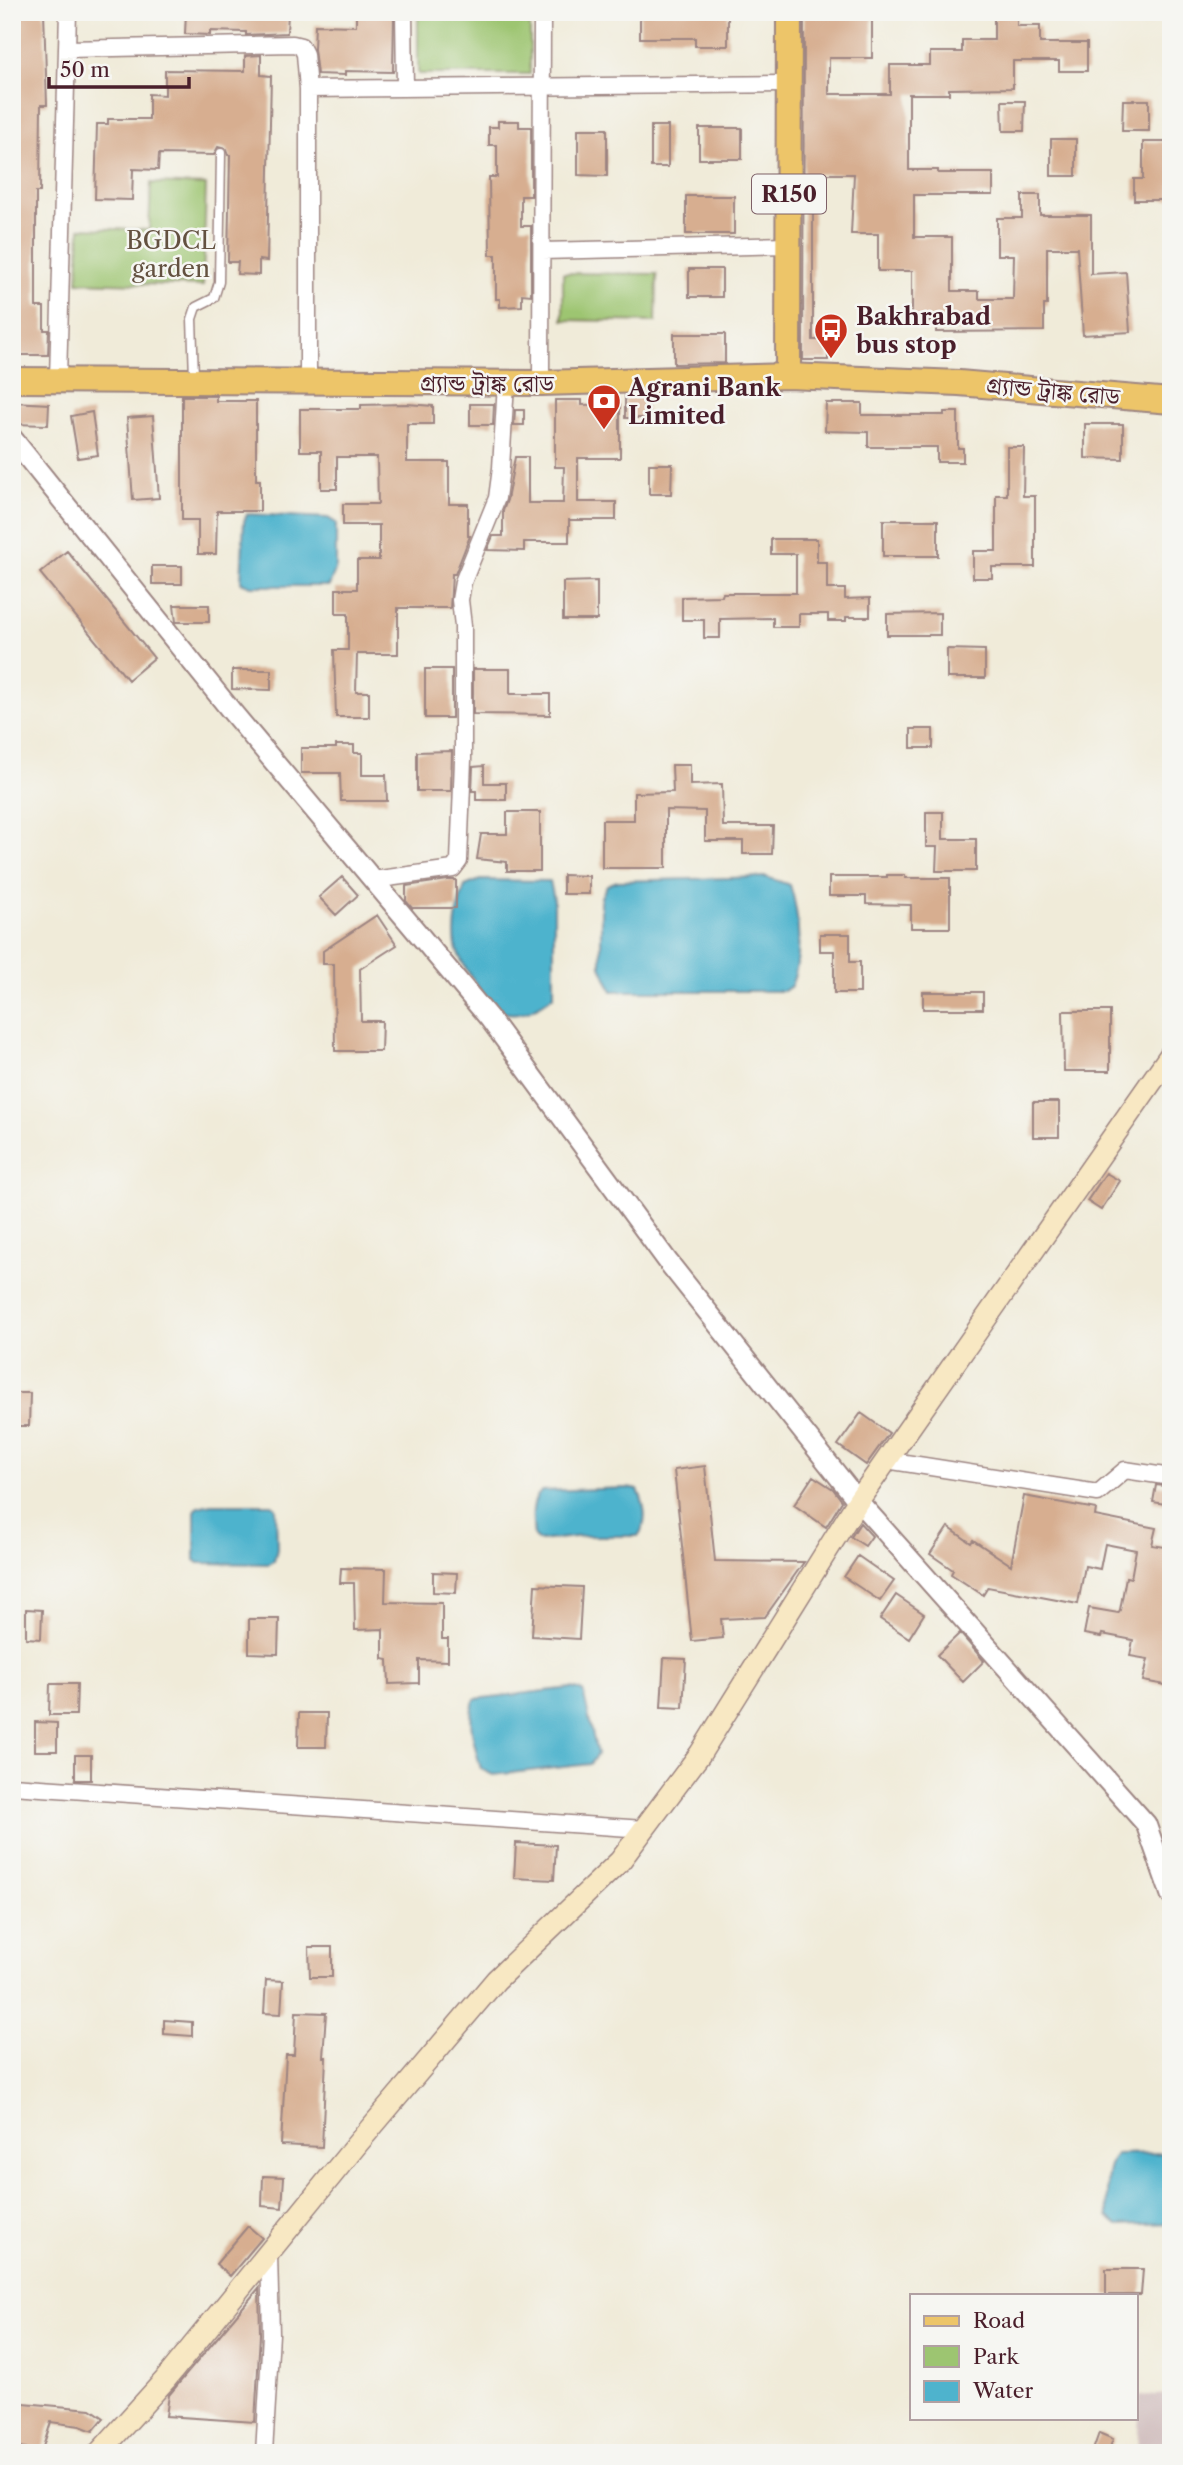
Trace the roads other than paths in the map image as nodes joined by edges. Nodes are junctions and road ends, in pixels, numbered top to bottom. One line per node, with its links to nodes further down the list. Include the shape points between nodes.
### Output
1 (68, 12): 5 (street)
2 (404, 12): 8 (street)
3 (542, 12): 7 (street)
4 (789, 12): 6 (main road, R150)
5 (68, 49): 9 (street, via 293,44 301,46 304,54); 14 (street)
6 (789, 84): 7 (street); 11 (main road, R150)
7 (542, 87): 8 (street); 12 (street)
8 (405, 88): 9 (street)
9 (308, 89): 17 (street)
10 (220, 153): 16 (lane, via 219,282 214,298 196,307 192,319)
11 (789, 246): 12 (street); 13 (main road, R150)
12 (542, 251): 19 (street)
13 (788, 376): 19 (main road, গ্র্যান্ড ট্রাঙ্ক রোড); 20 (main road, গ্র্যান্ড ট্রাঙ্ক রোড, via 960,383)
14 (58, 379): 15 (main road, গ্র্যান্ড ট্রাঙ্ক রোড); 16 (main road, গ্র্যান্ড ট্রাঙ্ক রোড)
15 (12, 380)
16 (194, 380): 17 (main road, গ্র্যান্ড ট্রাঙ্ক রোড)
17 (308, 383): 18 (main road, গ্র্যান্ড ট্রাঙ্ক রোড)
18 (506, 383): 19 (main road, গ্র্যান্ড ট্রাঙ্ক রোড); 22 (street, via 497,498 460,600 463,760 459,861 453,869)
19 (541, 383)
20 (1171, 401)
21 (12, 438): 22 (street)
22 (373, 880): 26 (street, via 489,1017 669,1263)
23 (1171, 1054): 24 (main road)
24 (886, 1460): 25 (street, via 1098,1493 1125,1470); 26 (main road)
25 (1171, 1477)
26 (858, 1501): 28 (main road, via 700,1754); 29 (street, via 1146,1824)
27 (12, 1786): 28 (street)
28 (644, 1829): 30 (main road, via 620,1861 496,1980)
29 (1171, 1895)
30 (269, 2253): 31 (main road); 32 (street, via 271,2334)
31 (99, 2453)
32 (264, 2453)

